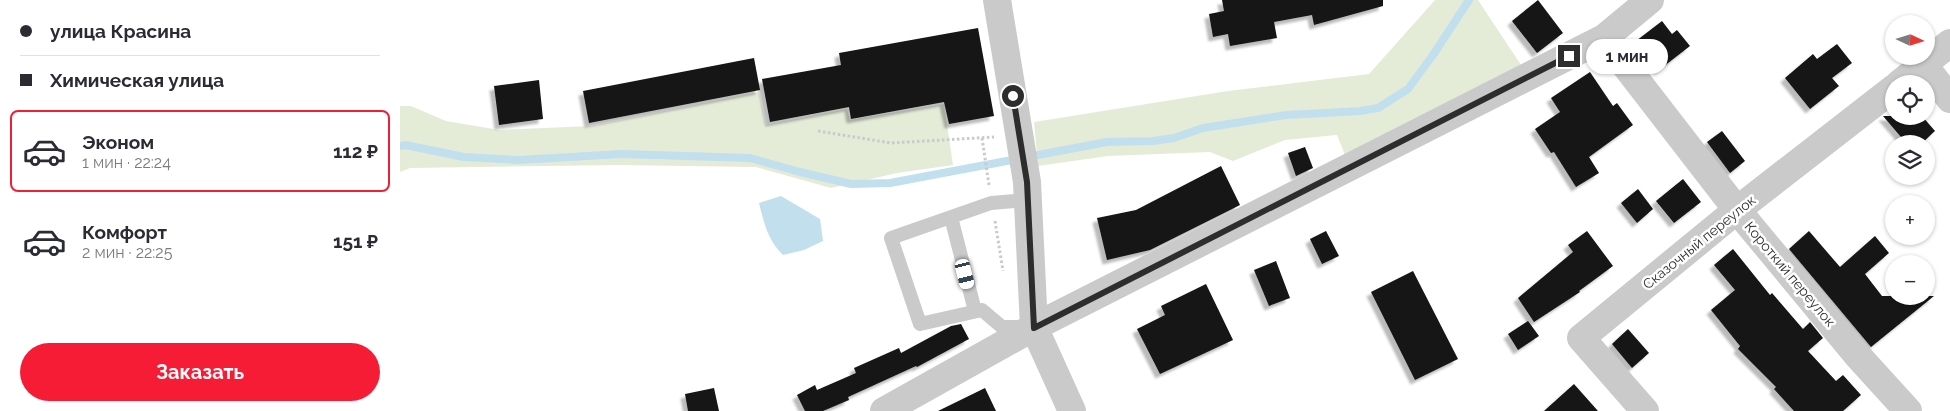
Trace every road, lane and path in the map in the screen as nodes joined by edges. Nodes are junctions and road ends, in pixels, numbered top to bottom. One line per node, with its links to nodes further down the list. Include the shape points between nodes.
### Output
1 (997, 0): 12 (street)
2 (1650, 0): 3 (street)
3 (1604, 38): 14 (street, Короткий переулок); 18 (street)
4 (1950, 43): 5 (street)
5 (1935, 55)
6 (1923, 65): 8 (street)
7 (1925, 65): 10 (street)
8 (1910, 75)
9 (1885, 95): 14 (street, Сказочный переулок)
10 (1950, 99)
11 (818, 131): 13 (path, via 891,142 982,138)
12 (1028, 191): 13 (lane); 18 (street)
13 (990, 196): 15 (lane); 16 (path)
14 (1737, 210): 21 (street, Сказочный переулок, via 1582,338); 22 (street, Короткий переулок)
15 (951, 217): 17 (lane); 17 (lane, via 891,238 920,324)
16 (1004, 271)
17 (974, 311): 18 (lane, via 982,310 1002,327)
18 (1034, 328): 19 (street); 20 (street)
19 (884, 411)
20 (1072, 411)
21 (1645, 411)
22 (1908, 411)

